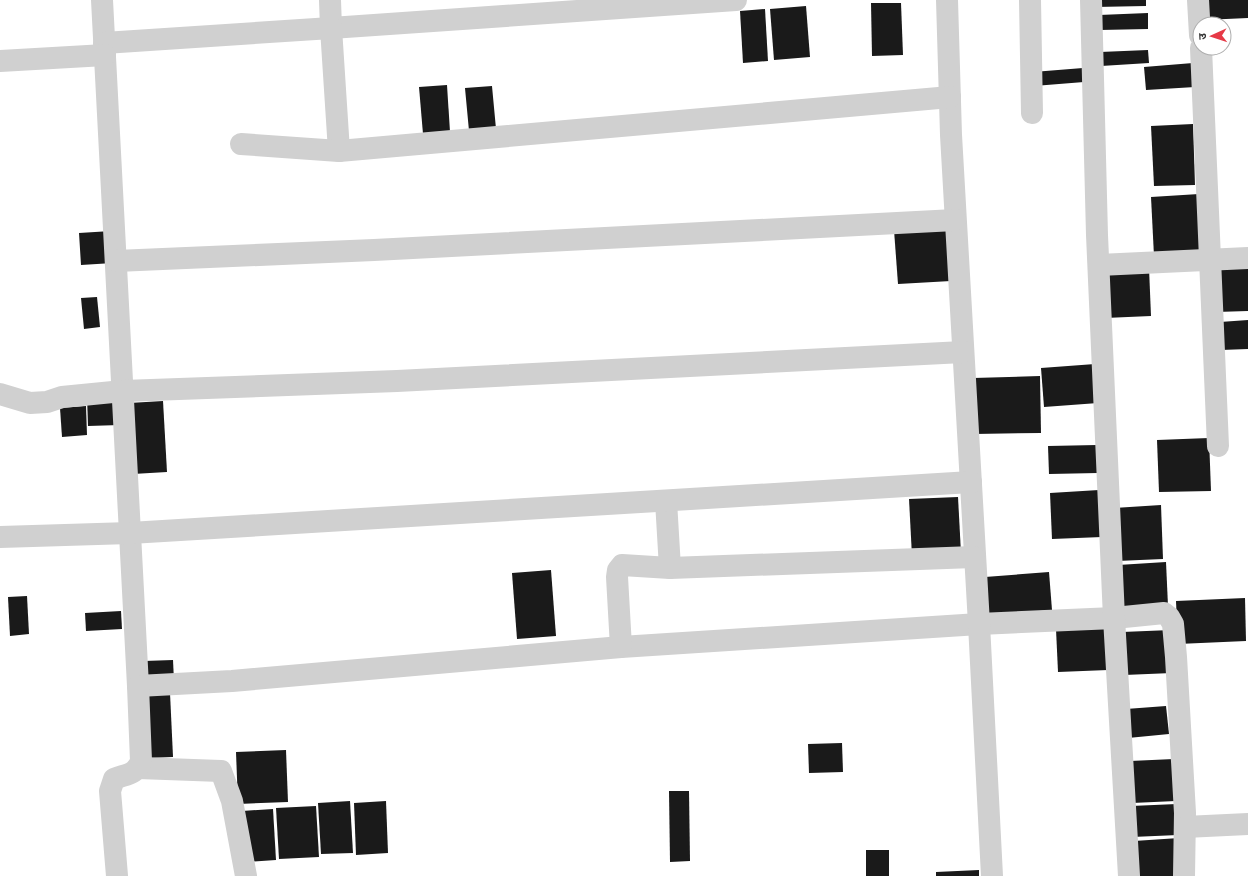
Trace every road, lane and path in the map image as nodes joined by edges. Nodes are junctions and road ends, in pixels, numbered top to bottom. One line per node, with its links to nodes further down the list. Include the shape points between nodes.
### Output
1 (102, 0): 10 (street)
2 (330, 0): 9 (street)
3 (736, 0): 9 (street)
4 (947, 0): 13 (street)
5 (1030, 0): 14 (street)
6 (1091, 0): 21 (street)
7 (1198, 0): 8 (street)
8 (1199, 16)
9 (331, 28): 10 (street); 16 (street)
10 (105, 49): 12 (street); 20 (street)
11 (1201, 56): 19 (street)
12 (0, 61)
13 (950, 97): 16 (street); 17 (street)
14 (1032, 113)
15 (241, 144): 16 (street)
16 (339, 151)
17 (955, 220): 20 (street); 22 (street)
18 (1248, 258): 19 (street)
19 (1210, 260): 21 (street); 25 (street)
20 (116, 261): 23 (street)
21 (1099, 265): 32 (street)
22 (963, 352): 23 (street, via 397,382); 26 (street)
23 (123, 391): 24 (street, via 30,403); 28 (street)
24 (0, 394)
25 (1218, 446)
26 (971, 482): 27 (street); 30 (street)
27 (666, 500): 28 (street); 31 (street)
28 (130, 533): 29 (street); 35 (street)
29 (0, 537)
30 (974, 557): 31 (street); 33 (street)
31 (670, 568): 34 (street, via 622,565 618,570)
32 (1114, 618): 33 (street); 38 (street, via 1164,613 1173,624); 42 (street)
33 (979, 624): 34 (street); 41 (street)
34 (621, 647): 35 (street, via 232,681)
35 (138, 686): 36 (street, via 141,761)
36 (138, 768): 39 (street, via 133,773 114,779 111,784); 40 (street, via 221,771 232,801)
37 (1248, 824): 38 (street)
38 (1185, 827): 43 (street)
39 (117, 876)
40 (246, 876)
41 (992, 876)
42 (1129, 876)
43 (1184, 876)

